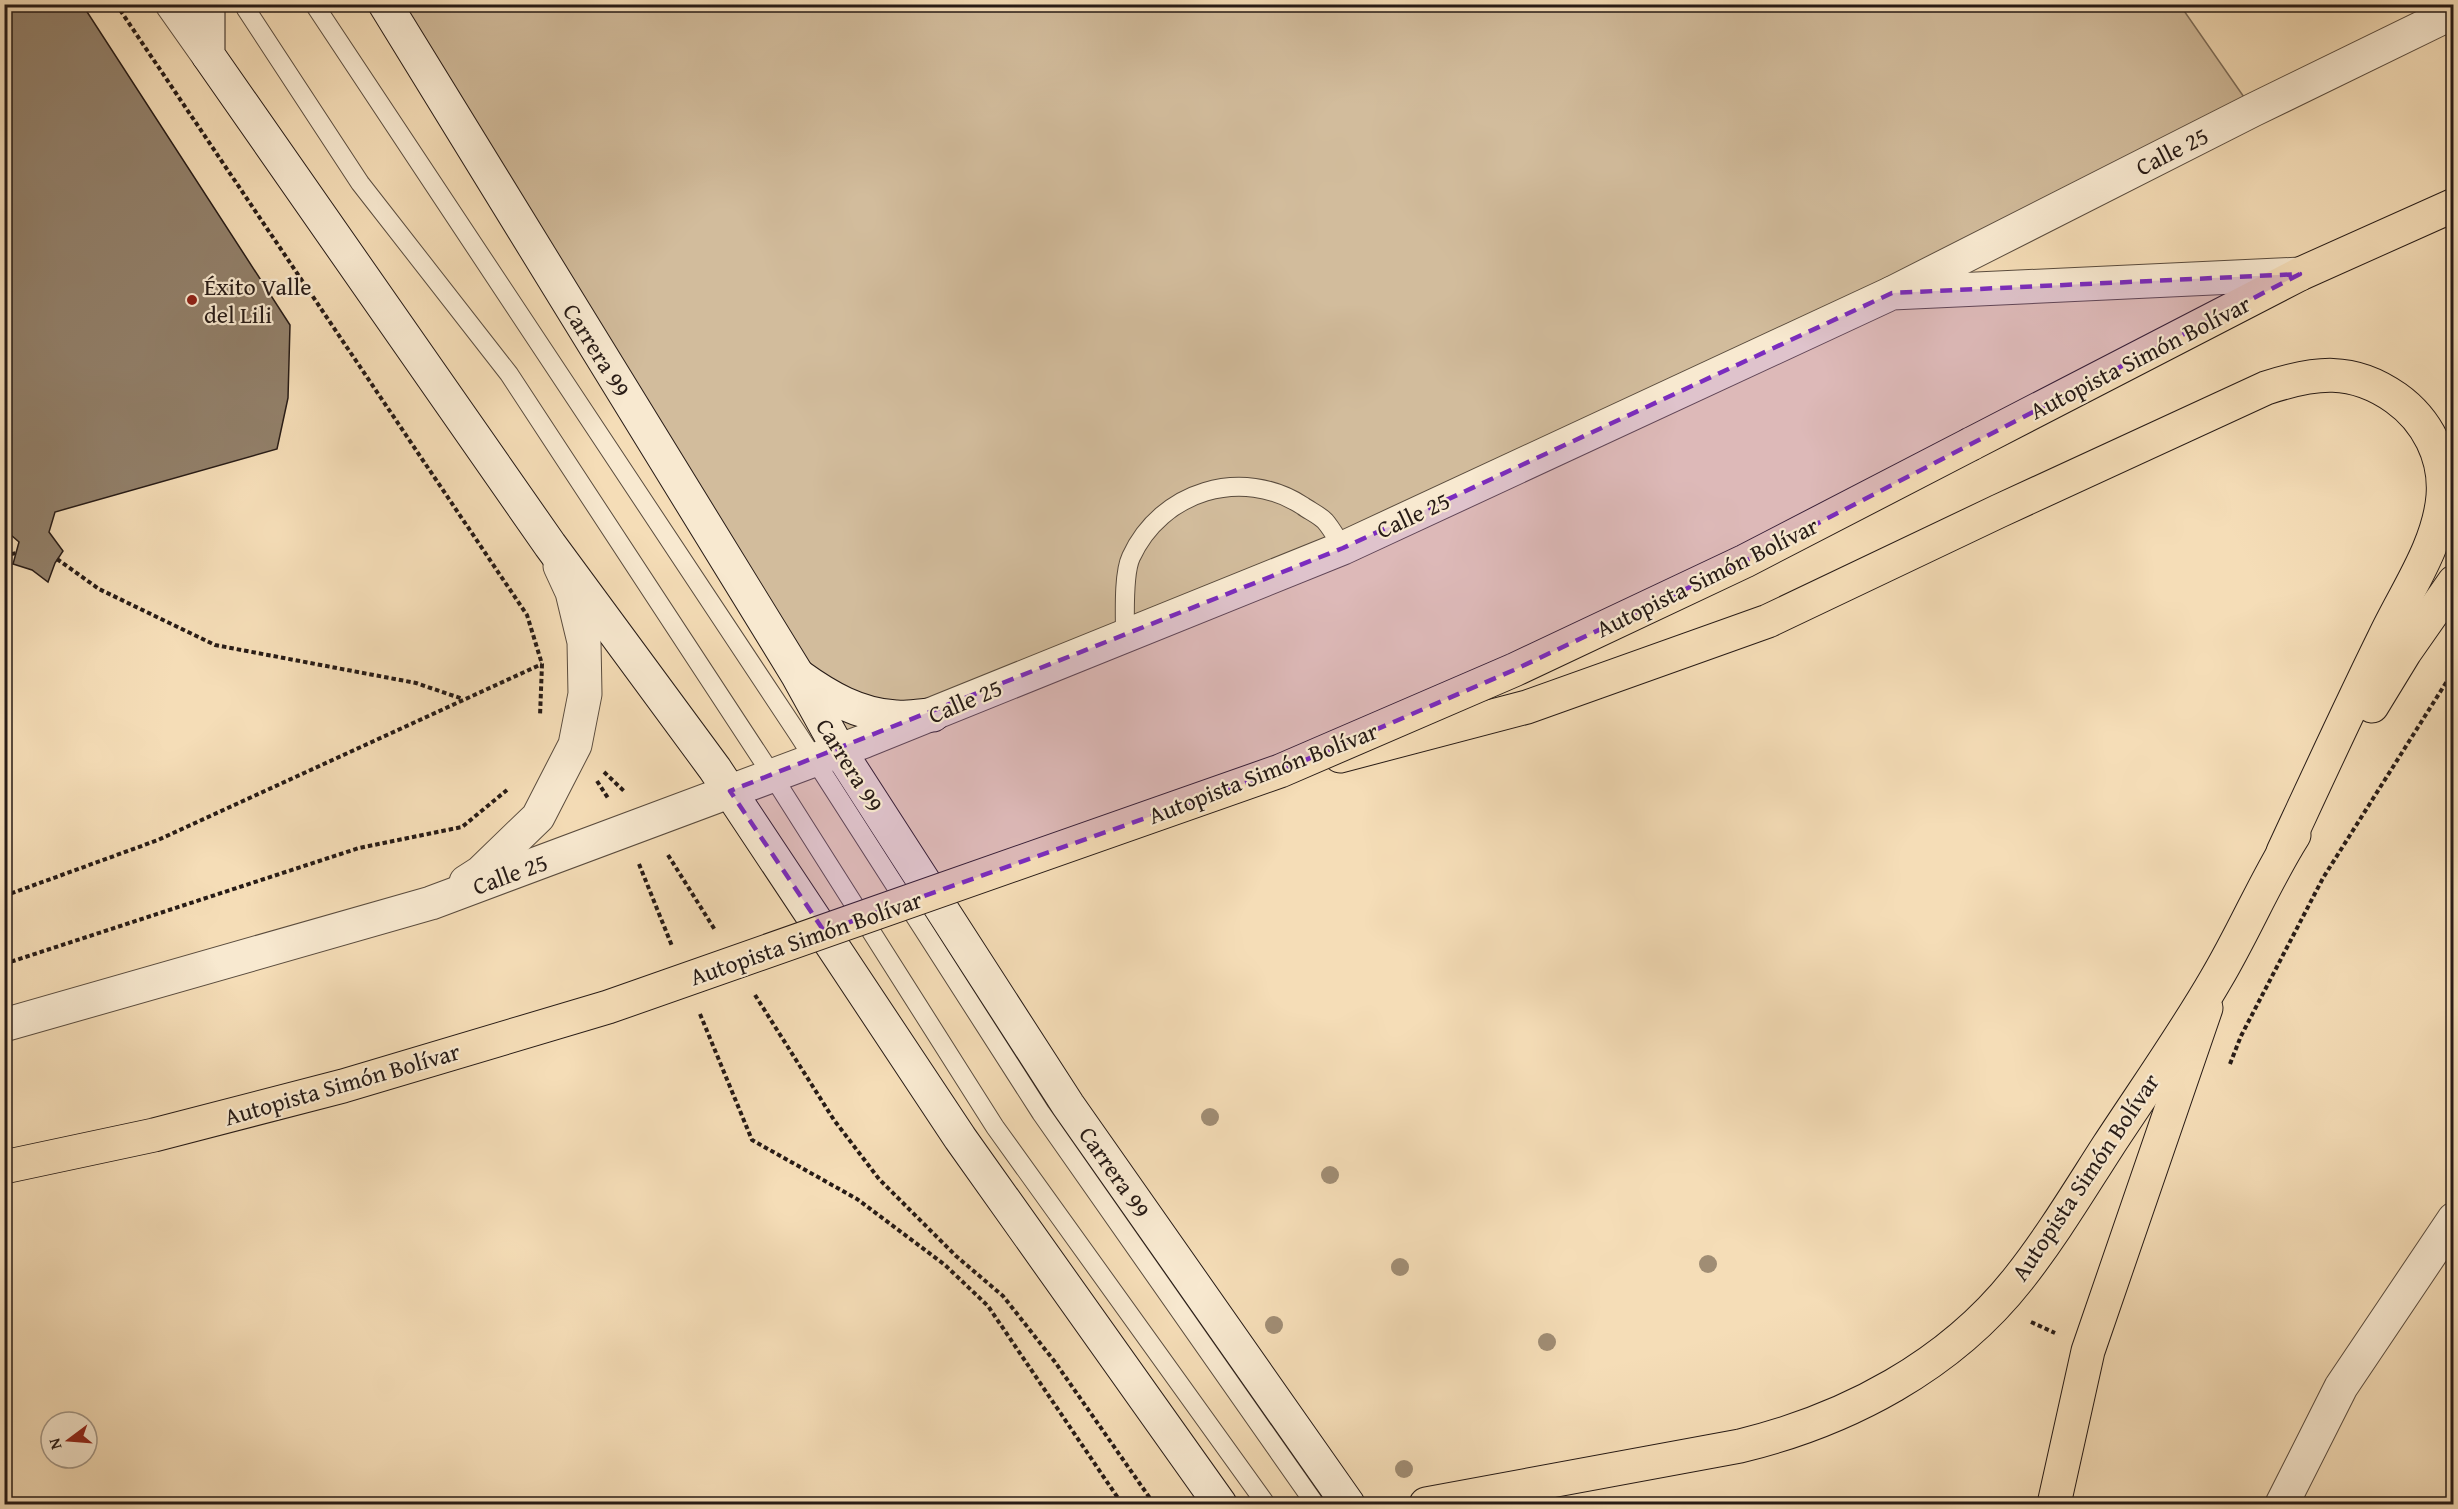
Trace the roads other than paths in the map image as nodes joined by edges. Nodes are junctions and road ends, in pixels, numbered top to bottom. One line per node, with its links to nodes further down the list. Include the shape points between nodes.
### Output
1 (172, 4): 7 (street)
2 (208, 4): 7 (street)
3 (245, 4): 19 (lane, via 360,183 509,374)
4 (314, 4): 17 (lane)
5 (385, 4): 15 (street, Carrera 99)
6 (2454, 12): 10 (street, Calle 25)
7 (208, 55): 11 (street)
8 (2454, 205): 9 (main road, Autopista Simón Bolívar)
9 (2300, 274): 10 (street, Calle 25); 18 (main road, Autopista Simón Bolívar, bridge, via 1744,561 1514,670)
10 (1892, 293): 12 (street, Calle 25)
11 (550, 545): 20 (street); 22 (street, via 572,592 584,642 585,694 575,745 538,817 480,873)
12 (1343, 548): 14 (street, Calle 25); 14 (lane, via 1325,520 1288,496 1251,486 1214,488 1179,502 1150,526 1130,559)
13 (2454, 582): 21 (main road, Autopista Simón Bolívar, via 2404,652)
14 (1125, 634): 16 (street, Calle 25)
15 (797, 675): 16 (street, via 858,710 895,717); 17 (street, Carrera 99)
16 (933, 715): 17 (street, Calle 25)
17 (827, 755): 19 (street, Calle 25); 29 (lane, via 1041,1113); 30 (street, Carrera 99)
18 (1280, 771): 21 (main road, bridge, via 1527,707 1757,625 2266,388 2323,374 2349,376 2389,393 2414,413 2430,436 2441,464 2443,495 2438,526); 25 (main road, Autopista Simón Bolívar, bridge, via 608,1007 344,1086 154,1135)
19 (772, 775): 20 (street, Calle 25); 28 (lane, via 995,1127)
20 (730, 790): 22 (street, Calle 25); 27 (street, via 960,1138)
21 (2283, 852): 23 (main road, Autopista Simón Bolívar)
22 (431, 903): 24 (street, Calle 25)
23 (2216, 979): 31 (main road, Autopista Simón Bolívar, via 2056,1227 2018,1279 1961,1336 1899,1383 1824,1421 1782,1436); 32 (main road, via 2088,1351)
24 (4, 1025)
25 (4, 1167)
26 (2454, 1218): 33 (street, via 2341,1387)
27 (1220, 1504)
28 (1266, 1504)
29 (1314, 1504)
30 (1348, 1504)
31 (1426, 1504)
32 (2054, 1504)
33 (2282, 1504)

